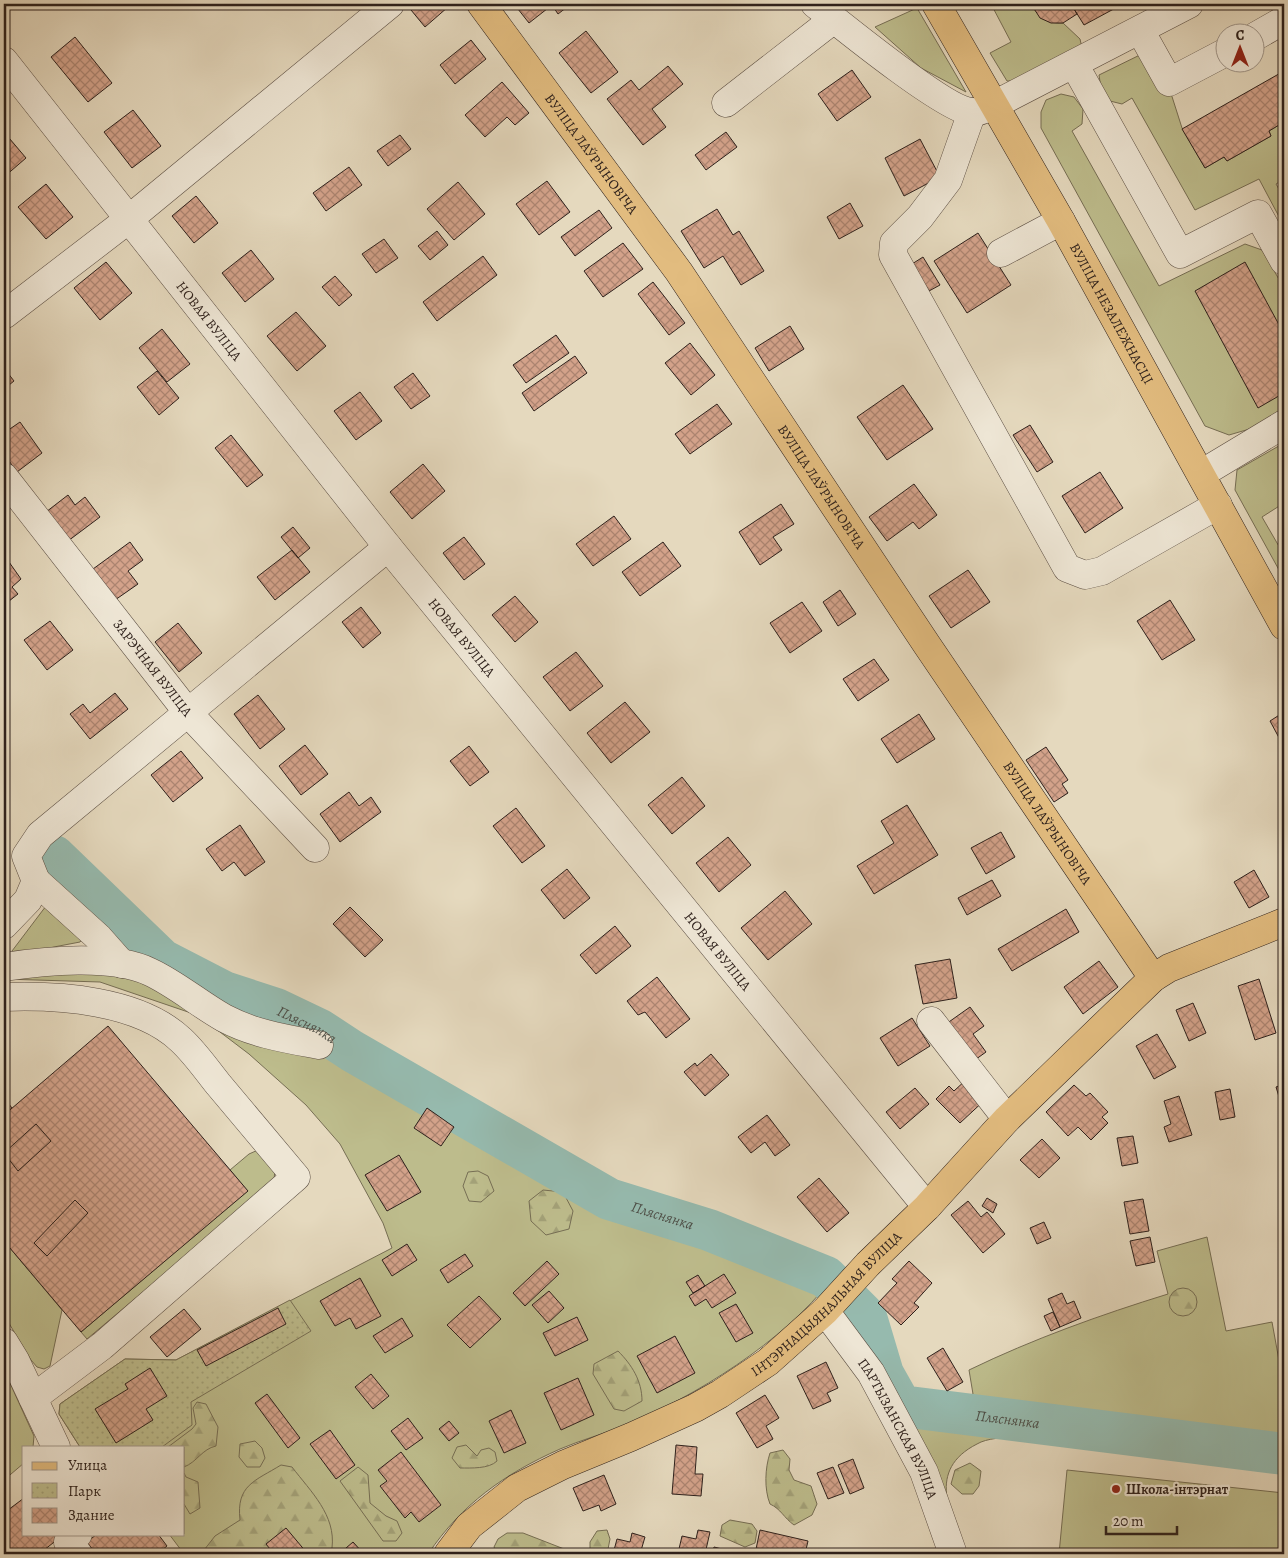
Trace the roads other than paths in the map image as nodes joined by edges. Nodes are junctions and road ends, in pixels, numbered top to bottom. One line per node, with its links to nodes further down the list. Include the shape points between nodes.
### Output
1 (390, 4): 14 (street)
2 (481, 4): 32 (main road, ВУЛІЦА ЛАЎРЫНОВІЧА, via 679,272)
3 (936, 4): 13 (main road, ВУЛІЦА НЕЗАЛЕЖНАСЦІ)
4 (1189, 4): 7 (street)
5 (824, 12): 12 (street); 13 (street, via 950,103)
6 (1284, 20): 8 (street)
7 (1140, 30): 9 (street, via 1169,82); 11 (street)
8 (1266, 30)
9 (1216, 57)
10 (4, 61): 14 (street, НОВАЯ ВУЛІЦА)
11 (1074, 64): 13 (street); 17 (street, via 1180,254 1258,214)
12 (726, 103)
13 (983, 109): 15 (main road, ВУЛІЦА НЕЗАЛЕЖНАСЦІ); 22 (street, via 948,180 920,217 894,243 893,255 1062,560 1067,568 1077,573 1085,575 1102,571)
14 (129, 219): 18 (street); 23 (street, НОВАЯ ВУЛІЦА)
15 (1061, 221): 16 (street); 20 (main road, ВУЛІЦА НЕЗАЛЕЖНАСЦІ)
16 (1001, 253)
17 (1284, 261)
18 (4, 315)
19 (1284, 424): 20 (street)
20 (1202, 474): 22 (main road, ВУЛІЦА НЕЗАЛЕЖНАСЦІ)
21 (4, 477): 25 (street, ЗАРЭЧНАЯ ВУЛІЦА)
22 (1218, 505): 24 (main road, ВУЛІЦА НЕЗАЛЕЖНАСЦІ)
23 (388, 547): 25 (street); 37 (street, НОВАЯ ВУЛІЦА)
24 (1284, 626)
25 (189, 714): 26 (street, ЗАРЭЧНАЯ ВУЛІЦА); 27 (street, via 40,835 26,856)
26 (315, 848)
27 (36, 881): 29 (street, via 28,900); 30 (street)
28 (1284, 922): 32 (main road, ІНТЭРНАЦЫЯНАЛЬНАЯ ВУЛІЦА, via 1169,968)
29 (4, 925)
30 (122, 964): 31 (street, via 46,960); 35 (street, via 150,972 225,1019 262,1034)
31 (4, 967)
32 (1153, 978): 36 (main road, ІНТЭРНАЦЫЯНАЛЬНАЯ ВУЛІЦА)
33 (4, 997): 40 (street, via 93,1002 116,1007 159,1025 181,1039 296,1177 102,1346)
34 (931, 1021): 36 (street)
35 (319, 1045)
36 (1008, 1119): 37 (main road, ІНТЭРНАЦЫЯНАЛЬНАЯ ВУЛІЦА)
37 (928, 1207): 38 (main road, ІНТЭРНАЦЫЯНАЛЬНАЯ ВУЛІЦА, via 868,1264)
38 (828, 1308): 42 (main road, ІНТЭРНАЦЫЯНАЛЬНАЯ ВУЛІЦА, via 768,1362 720,1394 664,1423 517,1488 469,1526); 43 (street, ПАРТЫЗАНСКАЯ ВУЛІЦА, via 871,1374 924,1472)
39 (4, 1342): 40 (street)
40 (33, 1398): 41 (street)
41 (56, 1446)
42 (448, 1554)
43 (953, 1554)

